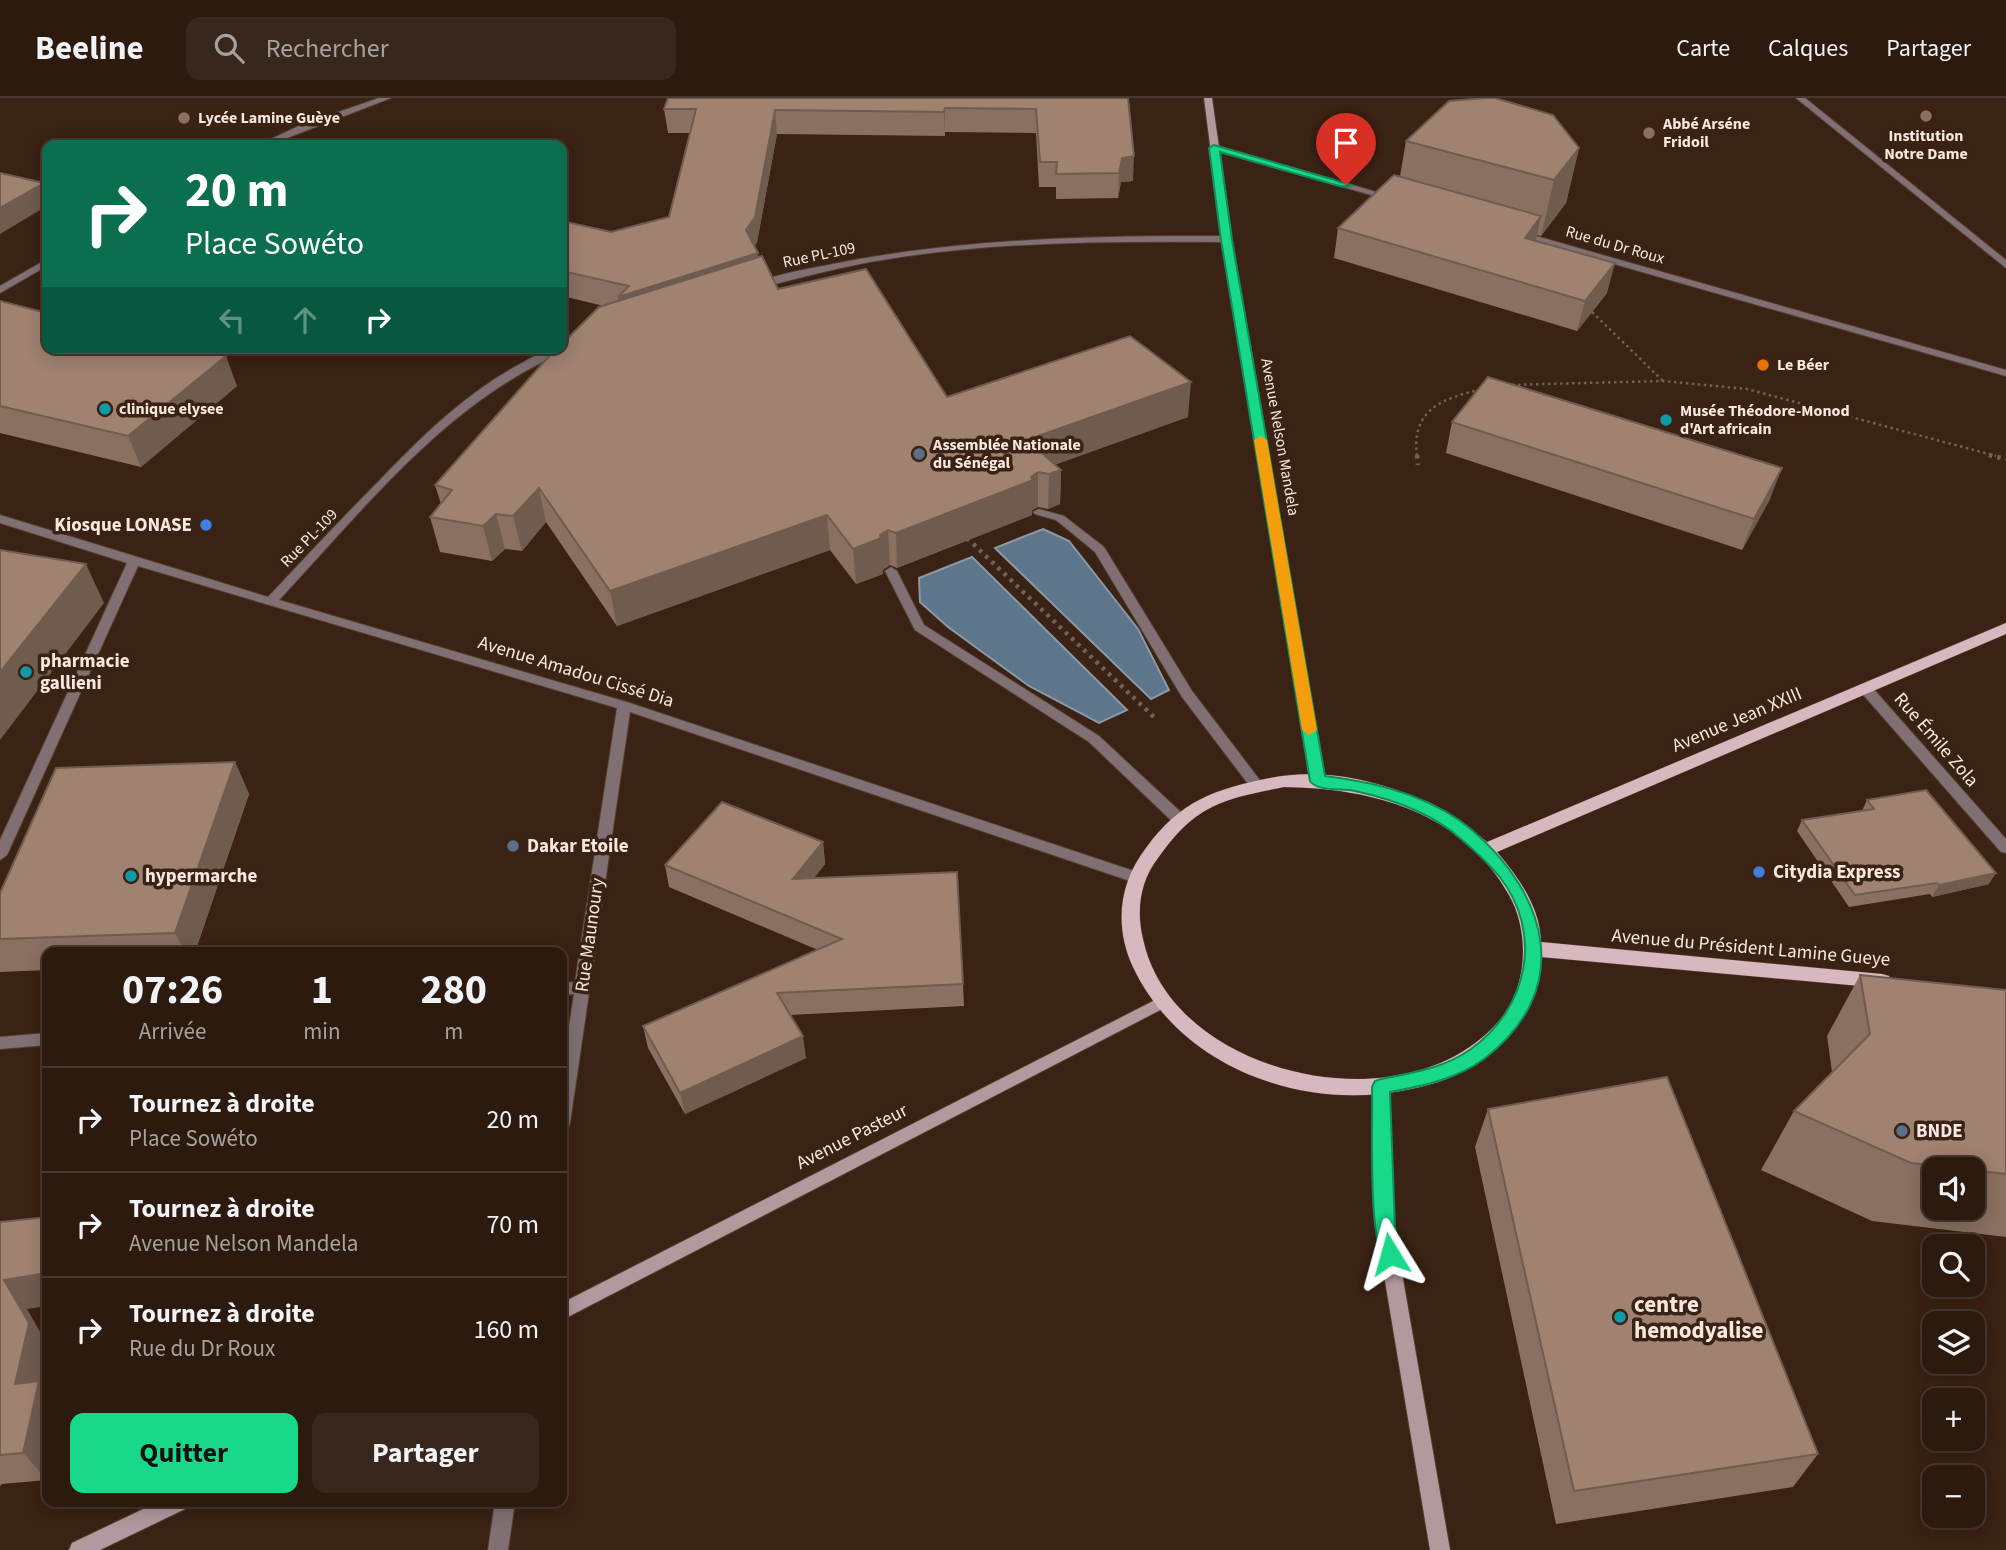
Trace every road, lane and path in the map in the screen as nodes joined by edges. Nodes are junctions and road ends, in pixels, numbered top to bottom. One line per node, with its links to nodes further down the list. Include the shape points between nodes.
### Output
1 (387, 98): 4 (street)
2 (1208, 98): 5 (street, Avenue Nelson Mandela)
3 (1800, 98): 10 (street)
4 (273, 140)
5 (1214, 148): 6 (street); 8 (street, Avenue Nelson Mandela)
6 (1402, 201)
7 (1510, 232): 17 (street, Rue du Dr Roux)
8 (1227, 240): 12 (street, Rue PL-109, via 1049,243 906,254); 33 (street, Avenue Nelson Mandela)
9 (42, 265): 11 (street)
10 (2006, 265)
11 (0, 290)
12 (744, 290)
13 (1592, 312): 18 (path)
14 (583, 341): 15 (street, Rue PL-109)
15 (567, 348)
16 (553, 354): 28 (street, Rue PL-109, via 479,394 434,429)
17 (2006, 373)
18 (1663, 381): 19 (path); 21 (path, via 1747,389)
19 (1503, 385)
20 (1493, 387): 22 (path, via 1451,398 1421,419 1416,432)
21 (2006, 459)
22 (1418, 466)
23 (1039, 512): 34 (street, via 1059,518 1100,550 1187,694)
24 (0, 519): 26 (street, Avenue Amadou Cissé Dia)
25 (964, 535): 32 (path)
26 (133, 563): 28 (street, Avenue Amadou Cissé Dia); 38 (street)
27 (891, 571): 35 (street, via 919,627 1094,739)
28 (272, 600): 31 (street, Avenue Amadou Cissé Dia)
29 (2006, 628): 30 (main road, Avenue Jean XXIII)
30 (1865, 688): 36 (street, Rue Émile Zola); 37 (main road, Avenue Jean XXIII)
31 (624, 706): 39 (street, Avenue Amadou Cissé Dia); 42 (street, Rue Maunoury)
32 (1157, 720)
33 (1318, 781): 34 (main road); 37 (main road, via 1364,788 1420,806 1454,825)
34 (1257, 786): 35 (main road, via 1204,804)
35 (1180, 820): 39 (main road, via 1148,852)
36 (2006, 848)
37 (1484, 850): 40 (main road, via 1520,896)
38 (0, 855)
39 (1135, 877): 44 (main road, via 1130,897 1131,939 1148,982)
40 (1534, 949): 41 (main road, Avenue du Président Lamine Gueye); 47 (main road, via 1529,988 1510,1024 1477,1055 1433,1076)
41 (1896, 982)
42 (582, 987): 43 (street); 48 (street, Rue Maunoury)
43 (567, 988)
44 (1163, 1002): 47 (main road, via 1220,1051 1258,1069 1298,1081); 49 (street, Avenue Pasteur)
45 (42, 1039): 46 (street)
46 (0, 1043)
47 (1381, 1087): 54 (street, via 1385,1227)
48 (567, 1089)
49 (567, 1309)
50 (168, 1507): 52 (street)
51 (504, 1507): 53 (street)
52 (79, 1550)
53 (498, 1550)
54 (1440, 1550)

